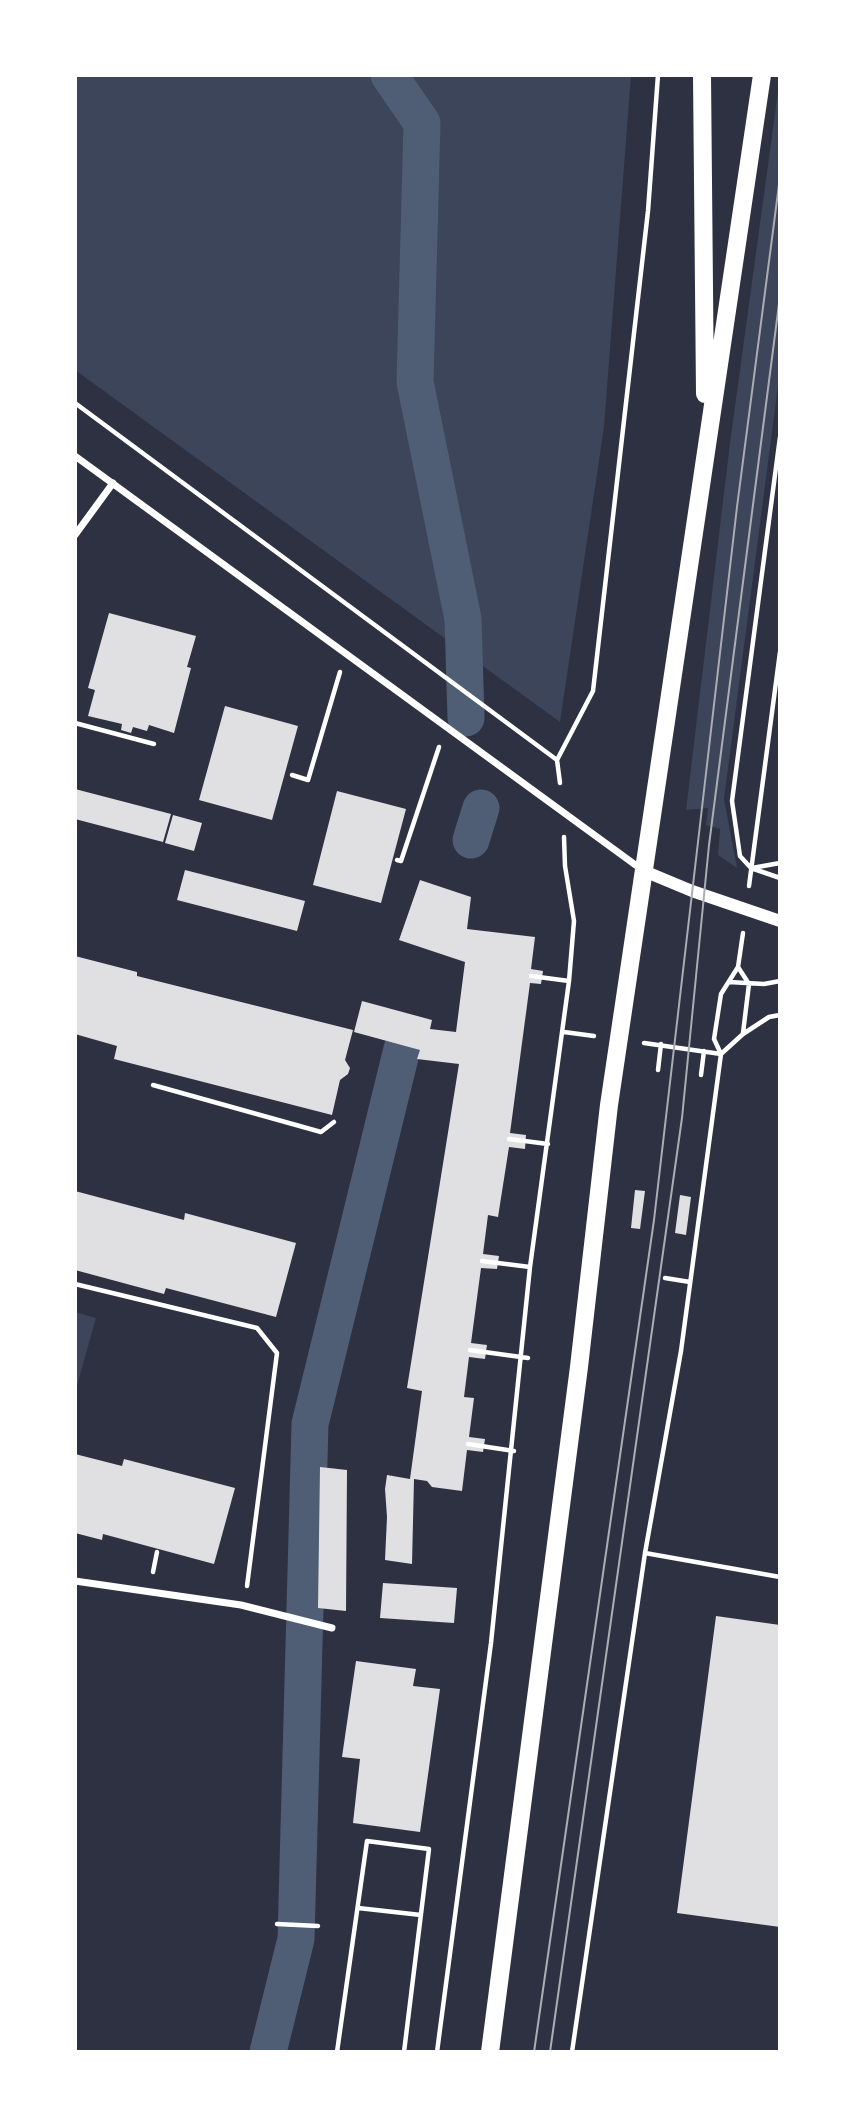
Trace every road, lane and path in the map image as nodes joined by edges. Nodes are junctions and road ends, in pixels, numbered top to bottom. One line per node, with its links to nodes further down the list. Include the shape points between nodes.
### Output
1 (658, 75): 15 (path, via 646,225 593,691)
2 (702, 75): 6 (main road)
3 (762, 75): 6 (main road)
4 (75, 403): 15 (path)
5 (780, 437): 20 (path, via 732,801 740,856)
6 (706, 447): 21 (main road)
7 (75, 456): 8 (street)
8 (113, 483): 9 (street); 11 (street)
9 (75, 535)
10 (780, 652): 20 (path)
11 (345, 653): 13 (street); 16 (path, via 307,780)
12 (75, 723): 14 (path)
13 (446, 726): 17 (street); 18 (path, via 401,861)
14 (154, 744)
15 (557, 760): 17 (path)
16 (292, 775)
17 (564, 813): 21 (street); 25 (path, via 565,866 574,921)
18 (397, 860)
19 (780, 863): 20 (path)
20 (751, 868): 22 (path)
21 (644, 872): 23 (street); 62 (main road, via 609,1105 592,1270)
22 (780, 878)
23 (780, 920)
24 (531, 976): 25 (path)
25 (569, 981): 39 (path)
26 (780, 981): 28 (path)
27 (728, 982): 28 (path); 28 (path, via 738,967); 33 (path, via 721,994 714,1039)
28 (749, 984): 30 (path)
29 (780, 1015): 30 (path)
30 (743, 1034): 33 (path)
31 (661, 1044): 34 (path)
32 (704, 1051): 35 (path)
33 (721, 1054): 43 (path)
34 (658, 1070)
35 (701, 1075)
36 (153, 1085): 37 (path, via 321,1132)
37 (334, 1122)
38 (509, 1139): 39 (path)
39 (548, 1144): 41 (path)
40 (482, 1261): 41 (path)
41 (530, 1267): 46 (path)
42 (664, 1278): 43 (path)
43 (691, 1282): 50 (path)
44 (75, 1284): 53 (path, via 257,1328 277,1353)
45 (470, 1350): 46 (path)
46 (520, 1357): 47 (path); 49 (path)
47 (528, 1358)
48 (468, 1444): 49 (path)
49 (514, 1451): 61 (path)
50 (645, 1553): 51 (path); 63 (path)
51 (780, 1577)
52 (75, 1580): 54 (street, via 294,1616)
53 (248, 1583)
54 (329, 1626)
55 (358, 1908): 56 (path); 56 (path, via 367,1841 429,1849); 59 (path)
56 (421, 1915): 60 (path)
57 (276, 1924): 58 (path)
58 (316, 1926)
59 (337, 2052)
60 (404, 2052)
61 (437, 2052)
62 (490, 2052)
63 (572, 2052)

